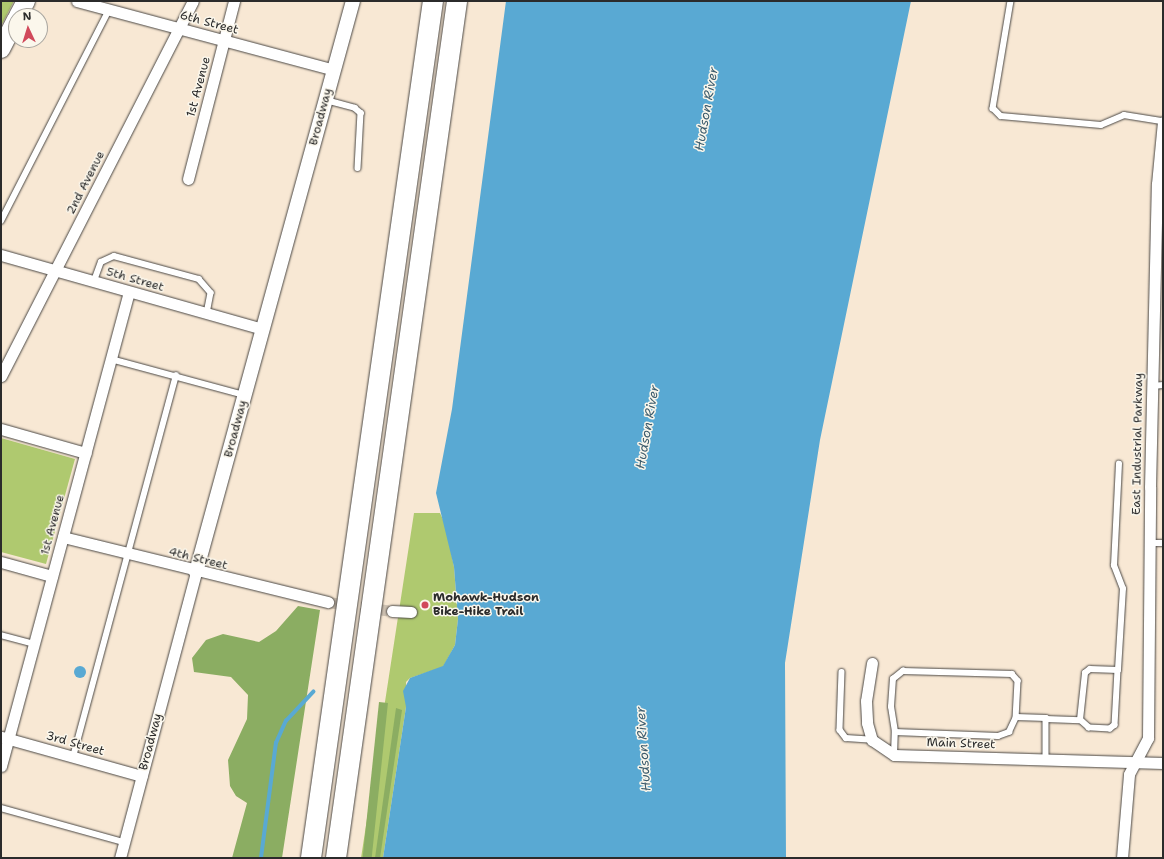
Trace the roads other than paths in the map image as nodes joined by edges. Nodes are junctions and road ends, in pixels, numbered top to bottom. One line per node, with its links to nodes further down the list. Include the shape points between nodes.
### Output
1 (77, 1): 8 (street, 6th Street)
2 (193, 1): 10 (street, 2nd Avenue)
3 (234, 1): 12 (street, 1st Avenue)
4 (353, 1): 14 (street, Broadway)
5 (433, 1): 66 (highway)
6 (457, 1): 67 (highway)
7 (1011, 1): 16 (lane, via 994,108 1001,116 1101,125 1124,115)
8 (94, 3): 9 (street, 6th Street)
9 (109, 10): 10 (street, 6th Street); 19 (lane)
10 (179, 29): 12 (street, 6th Street); 21 (street, 2nd Avenue)
11 (8, 35): 13 (main road)
12 (224, 41): 14 (street, 6th Street); 18 (street, 1st Avenue)
13 (1, 49)
14 (334, 70): 15 (street, Broadway)
15 (326, 100): 17 (lane, via 357,108 362,113); 26 (street, Broadway)
16 (1163, 121): 24 (street, East Industrial Parkway)
17 (358, 168)
18 (188, 178)
19 (1, 221)
20 (1, 255): 21 (street, 5th Street)
21 (55, 271): 22 (street, 5th Street); 28 (street, 2nd Avenue)
22 (94, 282): 23 (street, 5th Street); 25 (lane, via 98,266 106,257 133,261 206,282 212,295)
23 (129, 292): 25 (street, 5th Street); 27 (street, 1st Avenue)
24 (1158, 312): 30 (street, East Industrial Parkway)
25 (207, 313): 26 (street, 5th Street)
26 (263, 329): 31 (street, Broadway)
27 (111, 359): 29 (lane); 33 (street, 1st Avenue)
28 (1, 376)
29 (176, 376): 31 (lane); 38 (lane)
30 (1158, 386): 36 (street, East Industrial Parkway)
31 (245, 395): 40 (street, Broadway)
32 (1, 429): 33 (street)
33 (86, 454): 35 (street, 1st Avenue)
34 (1120, 464): 48 (lane, via 1114,566 1123,589)
35 (63, 537): 38 (street, 4th Street); 41 (street, 1st Avenue)
36 (1149, 543): 37 (lane); 59 (street, East Industrial Parkway, via 1148,738)
37 (1163, 543)
38 (128, 554): 40 (street, 4th Street); 57 (lane)
39 (1, 562): 41 (street)
40 (196, 572): 42 (street, 4th Street); 62 (street, Broadway)
41 (52, 576): 46 (street, 1st Avenue)
42 (328, 602)
43 (392, 611): 44 (street)
44 (410, 612)
45 (1, 635): 46 (lane)
46 (34, 644): 54 (street, 1st Avenue)
47 (872, 663): 55 (street, via 866,701)
48 (1118, 670): 52 (lane, via 1090,669 1084,673); 52 (lane, via 1115,726 1110,729 1089,728)
49 (842, 672): 55 (lane, via 840,730 846,738)
50 (1016, 718): 51 (lane); 53 (lane, via 1009,732 998,736); 53 (lane, via 1018,681 1012,674 903,671 893,679 891,707)
51 (1046, 719): 52 (lane); 58 (lane)
52 (1080, 720)
53 (896, 732): 56 (lane)
54 (5, 738): 57 (street, 3rd Street); 61 (street, 1st Avenue)
55 (872, 740): 56 (street)
56 (894, 755): 58 (street, Main Street)
57 (73, 757): 62 (street, 3rd Street)
58 (1046, 760): 59 (street, Main Street)
59 (1132, 762): 60 (street, Main Street); 68 (street)
60 (1163, 762)
61 (1, 766)
62 (142, 776): 64 (street, Broadway)
63 (1, 808): 64 (lane)
64 (124, 842): 65 (street, Broadway)
65 (120, 858)
66 (311, 858)
67 (336, 858)
68 (1122, 858)

